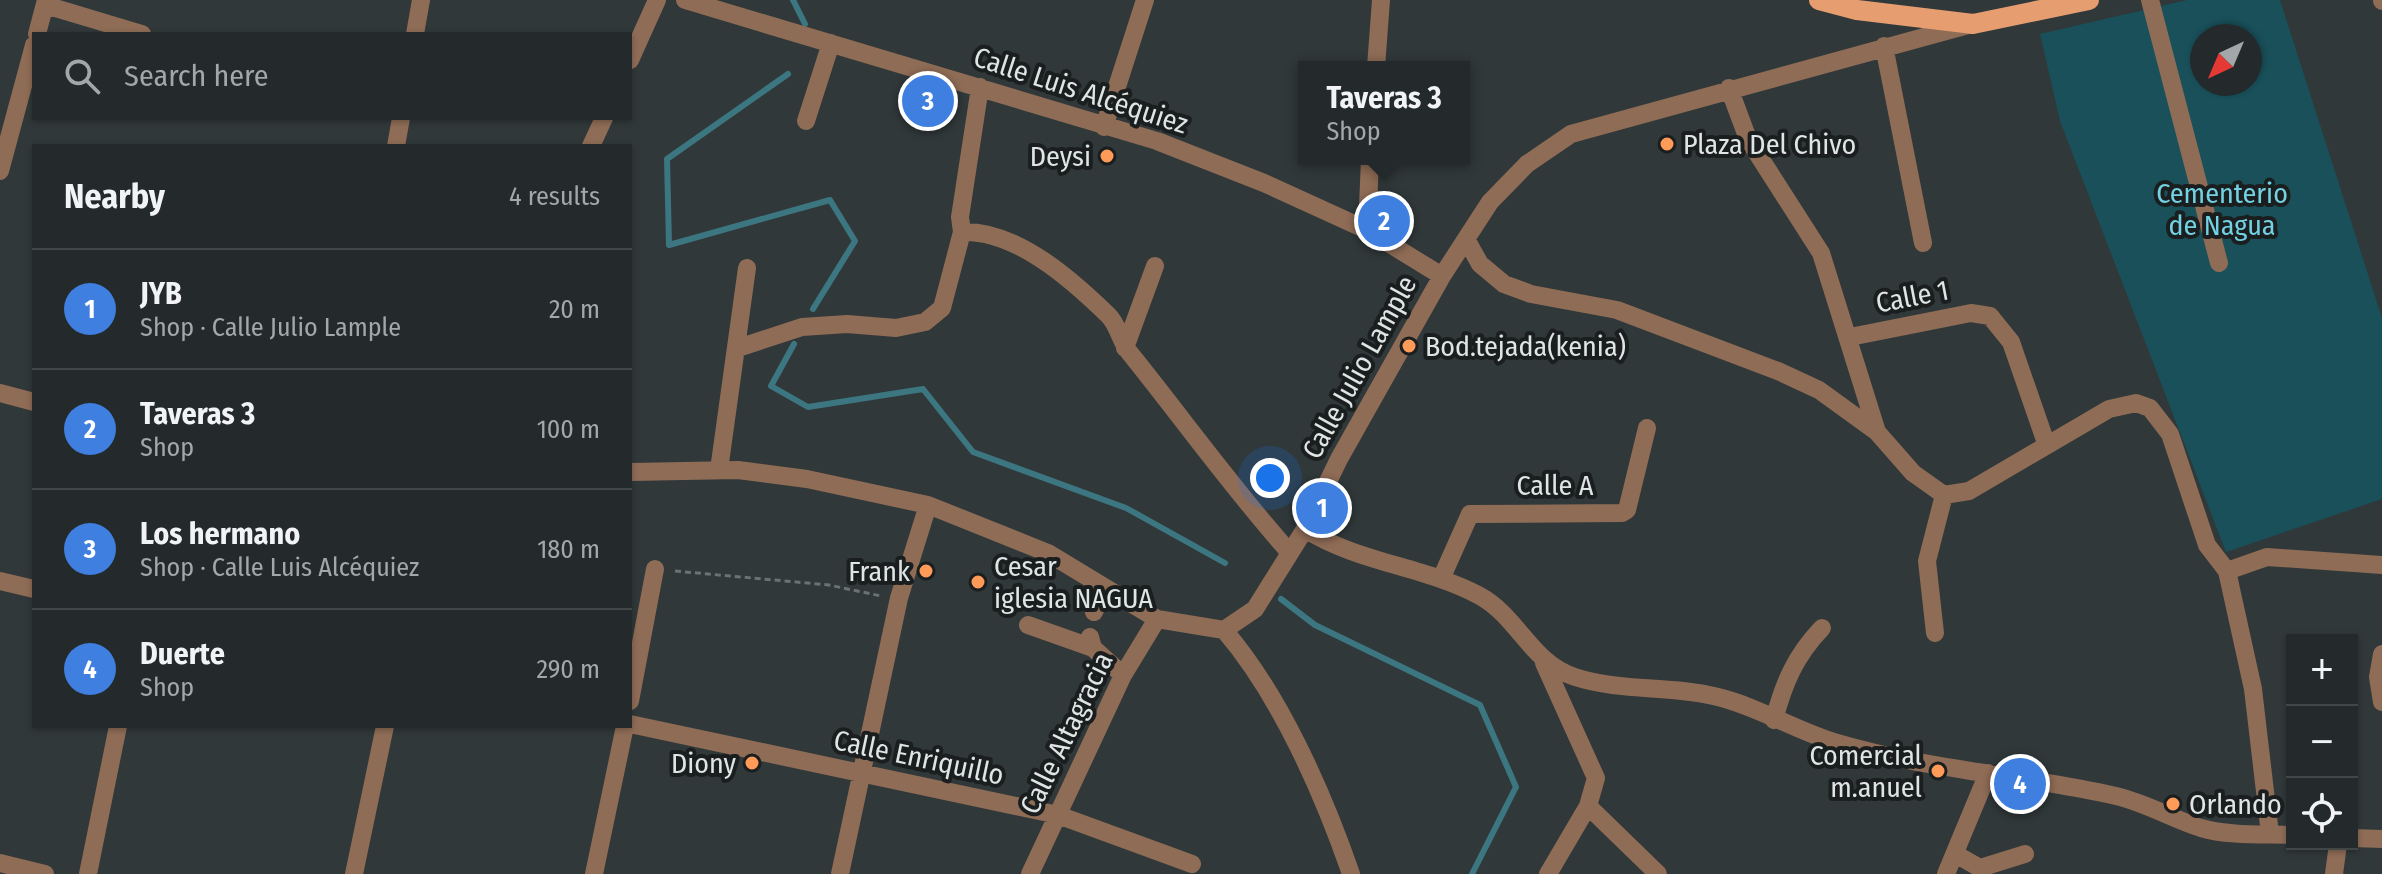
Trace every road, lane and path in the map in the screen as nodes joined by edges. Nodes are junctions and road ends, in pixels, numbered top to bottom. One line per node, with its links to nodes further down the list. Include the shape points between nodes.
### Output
1 (421, 0): 14 (street)
2 (657, 0): 18 (street)
3 (685, 0): 15 (street, Calle Luis Alcéquiez)
4 (1145, 0): 25 (street)
5 (1381, 0): 19 (street)
6 (1819, 0): 10 (main road)
7 (2089, 0): 11 (main road)
8 (2150, 0): 34 (street)
9 (46, 2): 12 (street); 13 (street)
10 (1857, 5): 11 (main road)
11 (1973, 24): 16 (street, Calle Julio Lample)
12 (38, 32)
13 (136, 32)
14 (415, 32)
15 (831, 43): 20 (street, Calle Luis Alcéquiez); 24 (street)
16 (1884, 46): 21 (street, Calle Julio Lample); 33 (street)
17 (32, 52): 28 (street)
18 (632, 56)
19 (1376, 61)
20 (980, 87): 25 (street, Calle Luis Alcéquiez); 31 (street)
21 (1729, 88): 32 (street, Calle Julio Lample, via 1571,134 1527,164 1490,202); 38 (street, via 1748,139 1821,253)
22 (401, 120): 26 (street)
23 (603, 120): 27 (street)
24 (806, 121)
25 (1104, 127): 30 (street, Calle Luis Alcéquiez, via 1157,141)
26 (396, 144)
27 (592, 144)
28 (1, 161)
29 (1370, 165): 30 (street)
30 (1367, 230): 37 (street, Calle Luis Alcéquiez)
31 (962, 232): 39 (street, via 942,308 925,322 896,328 802,327); 40 (street, via 983,231 1012,243 1062,276 1111,317)
32 (1466, 239): 37 (street, Calle Julio Lample); 44 (street, via 1480,264 1504,284 1617,310 1778,371 1819,390)
33 (1923, 243)
34 (2219, 263)
35 (1155, 266): 40 (street)
36 (747, 268): 39 (street)
37 (1442, 276): 50 (street, Calle Julio Lample)
38 (1850, 337): 44 (street); 45 (street, Calle 1, via 1971,313 1990,316 2011,342)
39 (738, 348): 46 (street)
40 (1125, 348): 51 (street)
41 (0, 393): 42 (street)
42 (32, 401)
43 (1647, 428): 55 (street, Calle A, via 1627,510 1470,514)
44 (1877, 432): 48 (street, via 1913,473)
45 (2046, 443): 48 (street, via 1969,491); 54 (street, via 2109,409 2136,403 2150,408 2170,434 2207,545)
46 (719, 470): 47 (street); 49 (street, via 807,479)
47 (632, 472)
48 (1944, 495): 65 (street, via 1927,561)
49 (928, 505): 57 (street, via 1048,553); 59 (street)
50 (1305, 529): 51 (street, Calle Julio Lample); 55 (street, via 1335,547)
51 (1290, 553): 64 (street, Calle Julio Lample, via 1255,609)
52 (2382, 565): 54 (street, via 2267,557)
53 (655, 569): 59 (path, via 829,585); 69 (street)
54 (2227, 571): 80 (street, via 2253,689)
55 (1441, 579): 67 (street, via 1507,616)
56 (0, 581): 58 (street)
57 (1105, 588): 60 (street); 61 (street)
58 (32, 589)
59 (899, 598): 77 (street)
60 (1094, 612)
61 (1157, 619): 64 (street); 68 (street, Calle Altagracia)
62 (1028, 625): 68 (street, via 1092,641)
63 (1822, 628): 71 (street, via 1786,676)
64 (1224, 630): 95 (street, via 1250,660 1280,711)
65 (1935, 633)
66 (2382, 654): 70 (street)
67 (1544, 663): 71 (street, via 1575,677 1723,698); 78 (street, via 1596,778)
68 (1123, 675): 79 (street, Calle Altagracia)
69 (632, 690)
70 (2382, 702)
71 (1774, 720): 76 (street, via 1837,743)
72 (632, 726): 77 (street, Calle Enriquillo)
73 (118, 728): 90 (street)
74 (385, 728): 91 (street)
75 (627, 728): 92 (street)
76 (1988, 773): 80 (street, via 2129,799 2204,829); 86 (street)
77 (861, 774): 79 (street, Calle Enriquillo); 93 (street)
78 (1588, 806): 96 (street); 97 (street)
79 (1058, 815): 88 (street, Calle Enriquillo); 94 (street, Calle Altagracia)
80 (2270, 834): 81 (street)
81 (2286, 835)
82 (2358, 838): 83 (street)
83 (2382, 839)
84 (2337, 850): 99 (street)
85 (2025, 854): 86 (street, via 1980,868)
86 (1957, 855): 98 (street)
87 (0, 863): 89 (street)
88 (1192, 864)
89 (45, 874)
90 (88, 874)
91 (354, 874)
92 (594, 874)
93 (840, 874)
94 (1030, 874)
95 (1351, 874)
96 (1548, 874)
97 (1658, 874)
98 (1946, 874)
99 (2334, 874)

